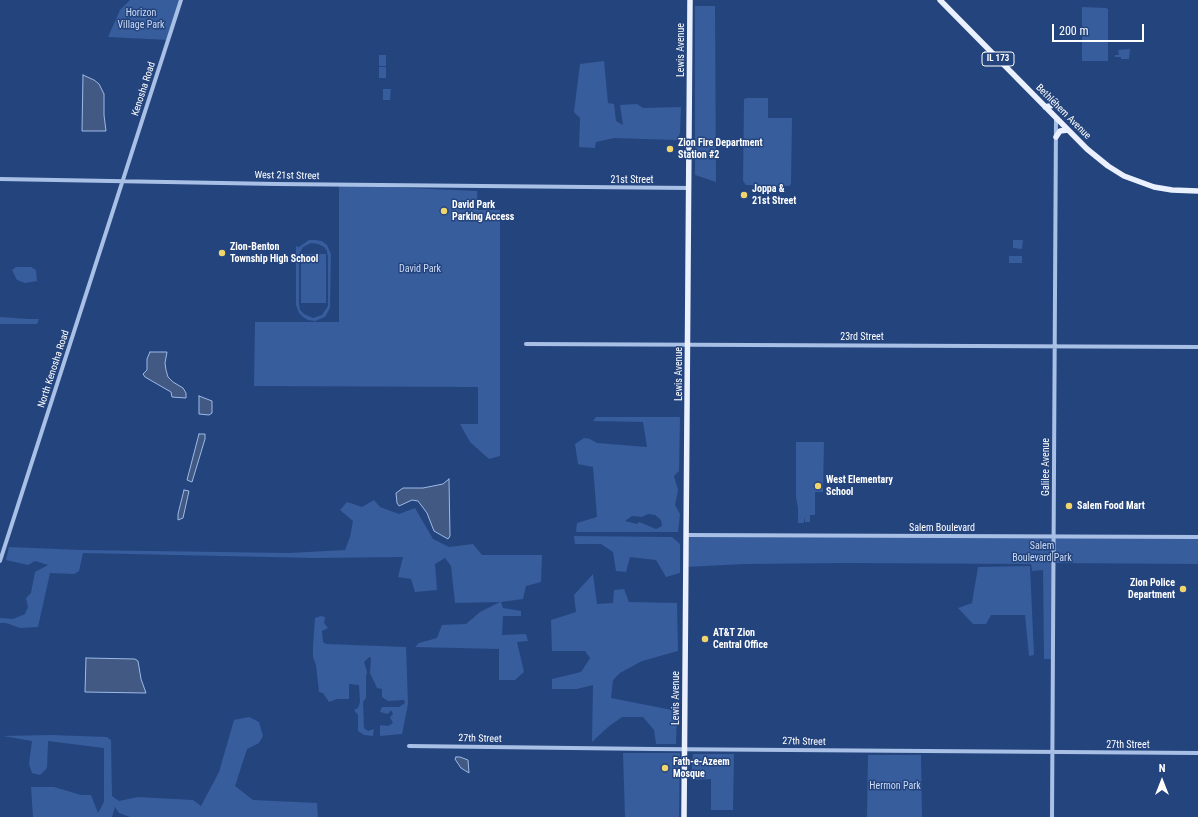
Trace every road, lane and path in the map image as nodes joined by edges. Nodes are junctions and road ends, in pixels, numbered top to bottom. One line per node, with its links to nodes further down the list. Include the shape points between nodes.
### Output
1 (181, 0): 10 (street, Kenosha Road)
2 (690, 0): 12 (main road, Lewis Avenue)
3 (940, 0): 5 (main road, Bethlehem Avenue / IL 173)
4 (1056, 101): 5 (main road, via 1054,105)
5 (1046, 107): 6 (main road, Bethlehem Avenue / IL 173)
6 (1056, 118): 7 (main road, Bethlehem Avenue / IL 173); 8 (street, Galilee Avenue)
7 (1068, 130): 8 (main road, via 1060,132); 13 (main road, Bethlehem Avenue / IL 173, via 1095,157 1124,176 1154,187)
8 (1056, 137): 16 (street, Galilee Avenue)
9 (0, 180): 10 (street, West 21st Street)
10 (123, 182): 11 (street, West 21st Street); 21 (street, North Kenosha Road)
11 (574, 188): 12 (street, 21st Street)
12 (689, 188): 15 (main road, Lewis Avenue)
13 (1198, 191)
14 (526, 344): 15 (street, 23rd Street)
15 (688, 344): 16 (street, 23rd Street); 18 (main road, Lewis Avenue)
16 (1055, 346): 17 (street, 23rd Street); 19 (street, Galilee Avenue)
17 (1198, 347)
18 (687, 535): 19 (street, Salem Boulevard); 23 (main road, Lewis Avenue)
19 (1054, 536): 20 (street, Salem Boulevard); 24 (street, Galilee Avenue)
20 (1198, 537)
21 (0, 561)
22 (409, 746): 23 (street, 27th Street)
23 (685, 749): 24 (street, 27th Street); 26 (main road, Lewis Avenue)
24 (1052, 752): 25 (street, 27th Street); 27 (street, Galilee Avenue)
25 (1198, 753)
26 (684, 817)
27 (1052, 817)

